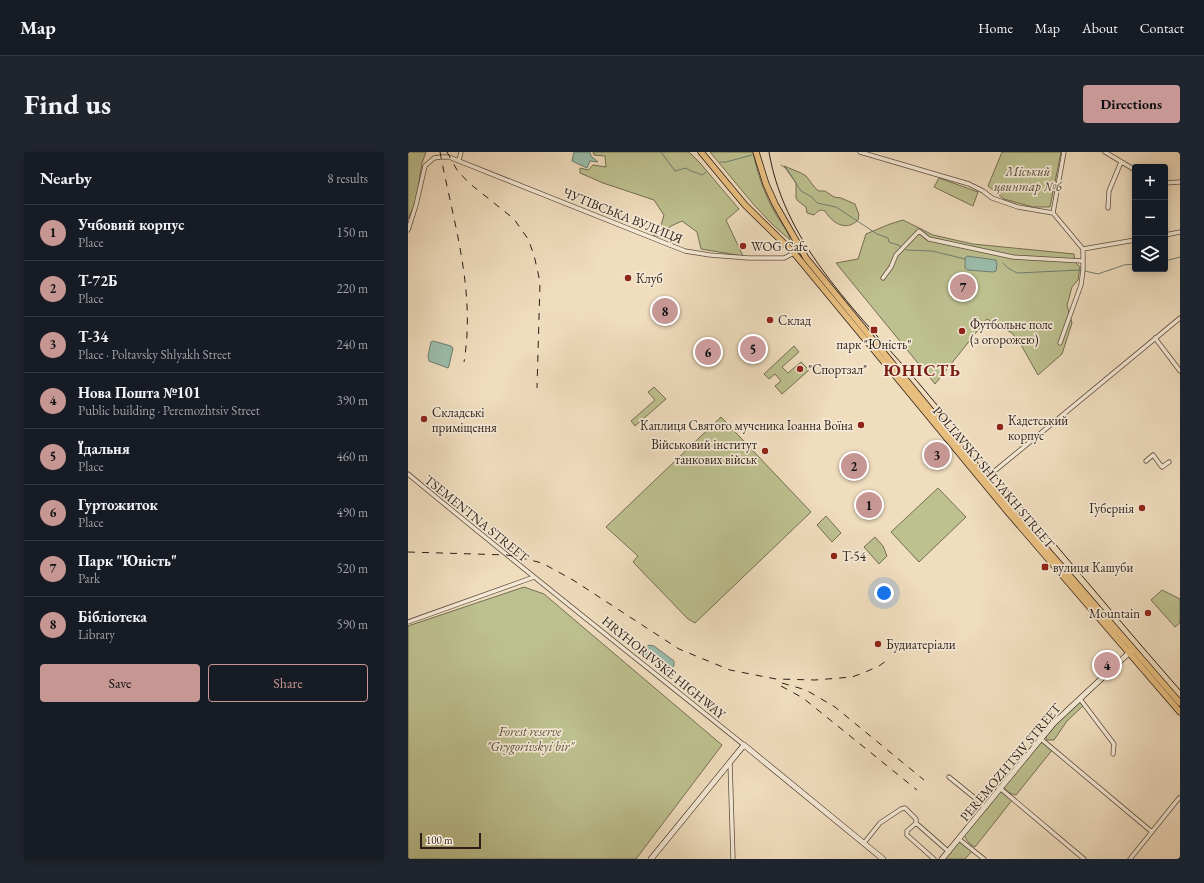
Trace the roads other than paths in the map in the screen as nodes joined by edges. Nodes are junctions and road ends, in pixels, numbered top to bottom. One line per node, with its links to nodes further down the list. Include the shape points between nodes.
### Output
1 (461, 152): 7 (street)
2 (700, 152): 19 (main road, POLTAVSKY SHLYAKH STREET, via 745,205)
3 (756, 152): 21 (main road, via 775,204 803,254)
4 (860, 152): 13 (street, via 969,184 992,198 1018,207)
5 (1064, 152): 13 (street)
6 (1105, 152): 8 (street)
7 (459, 160): 14 (street, ЧУТІВСЬКА ВУЛИЦЯ, via 438,157 425,166); 19 (street, ЧУТІВСЬКА ВУЛИЦЯ, via 685,251 749,258 784,258)
8 (1121, 162): 9 (street); 12 (street, via 1109,190)
9 (1132, 168)
10 (1180, 182): 11 (street)
11 (1168, 183)
12 (1108, 208)
13 (1053, 213): 18 (street)
14 (408, 230)
15 (1180, 232): 16 (street)
16 (1168, 234)
17 (1132, 241): 18 (street)
18 (1083, 249): 20 (street)
19 (794, 253): 21 (main road, POLTAVSKY SHLYAKH STREET); 30 (main road, POLTAVSKY SHLYAKH STREET)
20 (1082, 261): 22 (street, via 1013,257 929,239 919,231 896,255 892,267); 25 (street, via 1081,285)
21 (817, 272): 30 (main road, POLTAVSKY SHLYAKH STREET)
22 (883, 278)
23 (1180, 318): 24 (street)
24 (1155, 338): 26 (street); 30 (street)
25 (1060, 343)
26 (1180, 371)
27 (1146, 461): 28 (street, via 1153,455 1162,467)
28 (1169, 462)
29 (408, 474): 31 (street, TSEMENTNA STREET)
30 (984, 479): 33 (main road, POLTAVSKY SHLYAKH STREET)
31 (534, 577): 32 (street); 38 (street, HRYHORIVSKE HIGHWAY)
32 (408, 622)
33 (1131, 651): 34 (street, PEREMOZHTSIV STREET); 35 (main road, POLTAVSKY SHLYAKH STREET); 36 (main road, POLTAVSKY SHLYAKH STREET)
34 (1080, 699): 37 (street, PEREMOZHTSIV STREET); 39 (street, via 1114,744)
35 (1180, 703)
36 (1180, 712)
37 (1041, 739): 42 (street, PEREMOZHTSIV STREET); 46 (street)
38 (744, 745): 40 (street); 48 (street, HRYHORIVSKE HIGHWAY)
39 (1113, 754)
40 (730, 762): 50 (street); 51 (street)
41 (949, 777): 44 (street)
42 (1001, 788): 44 (street, PEREMOZHTSIV STREET); 56 (street)
43 (1179, 798): 46 (street)
44 (986, 807): 47 (street, PEREMOZHTSIV STREET)
45 (916, 823): 48 (street, via 916,819 903,808 880,823); 49 (street); 53 (street, via 907,835)
46 (1152, 832): 57 (street)
47 (959, 839): 49 (street, PEREMOZHTSIV STREET); 55 (street)
48 (864, 843): 52 (street, HRYHORIVSKE HIGHWAY)
49 (948, 852): 54 (street, PEREMOZHTSIV STREET)
50 (651, 859)
51 (733, 859)
52 (883, 859)
53 (934, 859)
54 (942, 859)
55 (984, 859)
56 (1084, 859)
57 (1130, 859)

